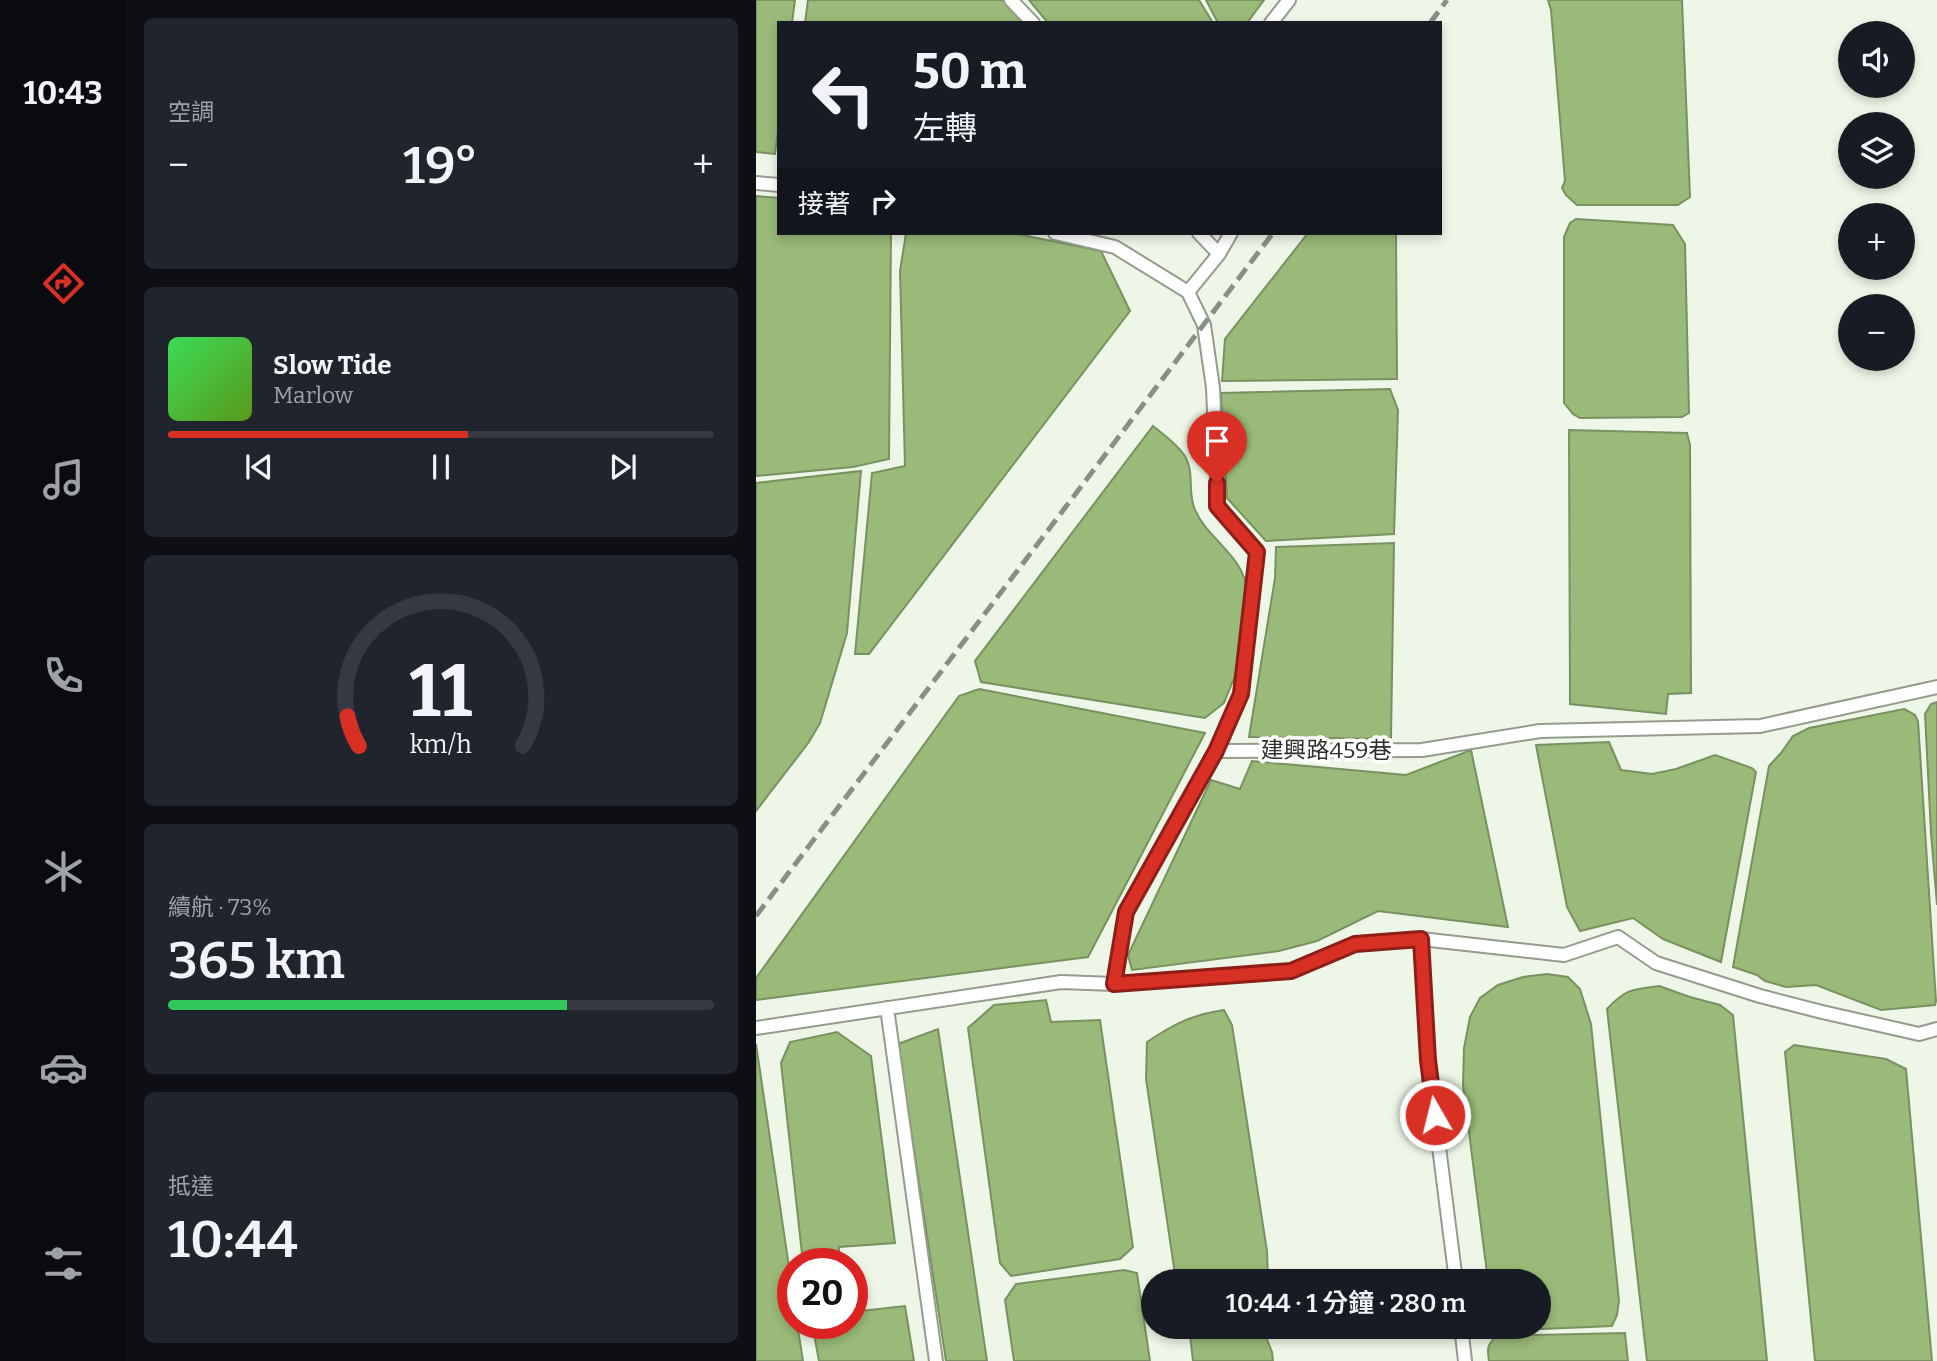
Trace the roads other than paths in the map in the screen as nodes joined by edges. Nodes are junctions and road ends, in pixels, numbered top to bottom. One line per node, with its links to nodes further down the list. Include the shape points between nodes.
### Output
1 (1011, 0): 3 (lane)
2 (1289, 0): 4 (lane)
3 (1031, 21)
4 (1273, 21)
5 (756, 183): 6 (lane)
6 (777, 185)
7 (1064, 235): 11 (lane, via 1115,247)
8 (1201, 235): 10 (lane)
9 (1230, 235): 10 (lane)
10 (1219, 254): 11 (lane)
11 (1188, 292): 13 (lane, via 1204,325 1213,388 1217,506 1257,552 1241,694)
12 (1937, 687): 13 (lane, 建興路459巷, via 1760,726 1540,730 1422,750)
13 (1216, 751): 15 (lane, via 1126,912)
14 (1421, 939): 15 (lane, via 1355,944 1291,971); 18 (lane, via 1564,956 1618,937 1656,963 1760,996 1919,1034); 19 (lane, via 1428,1060)
15 (1114, 984): 16 (lane, via 1062,982)
16 (887, 1008): 17 (lane); 21 (lane)
17 (756, 1028)
18 (1937, 1029)
19 (1454, 1269)
20 (1462, 1339): 22 (lane)
21 (936, 1361)
22 (1465, 1361)

